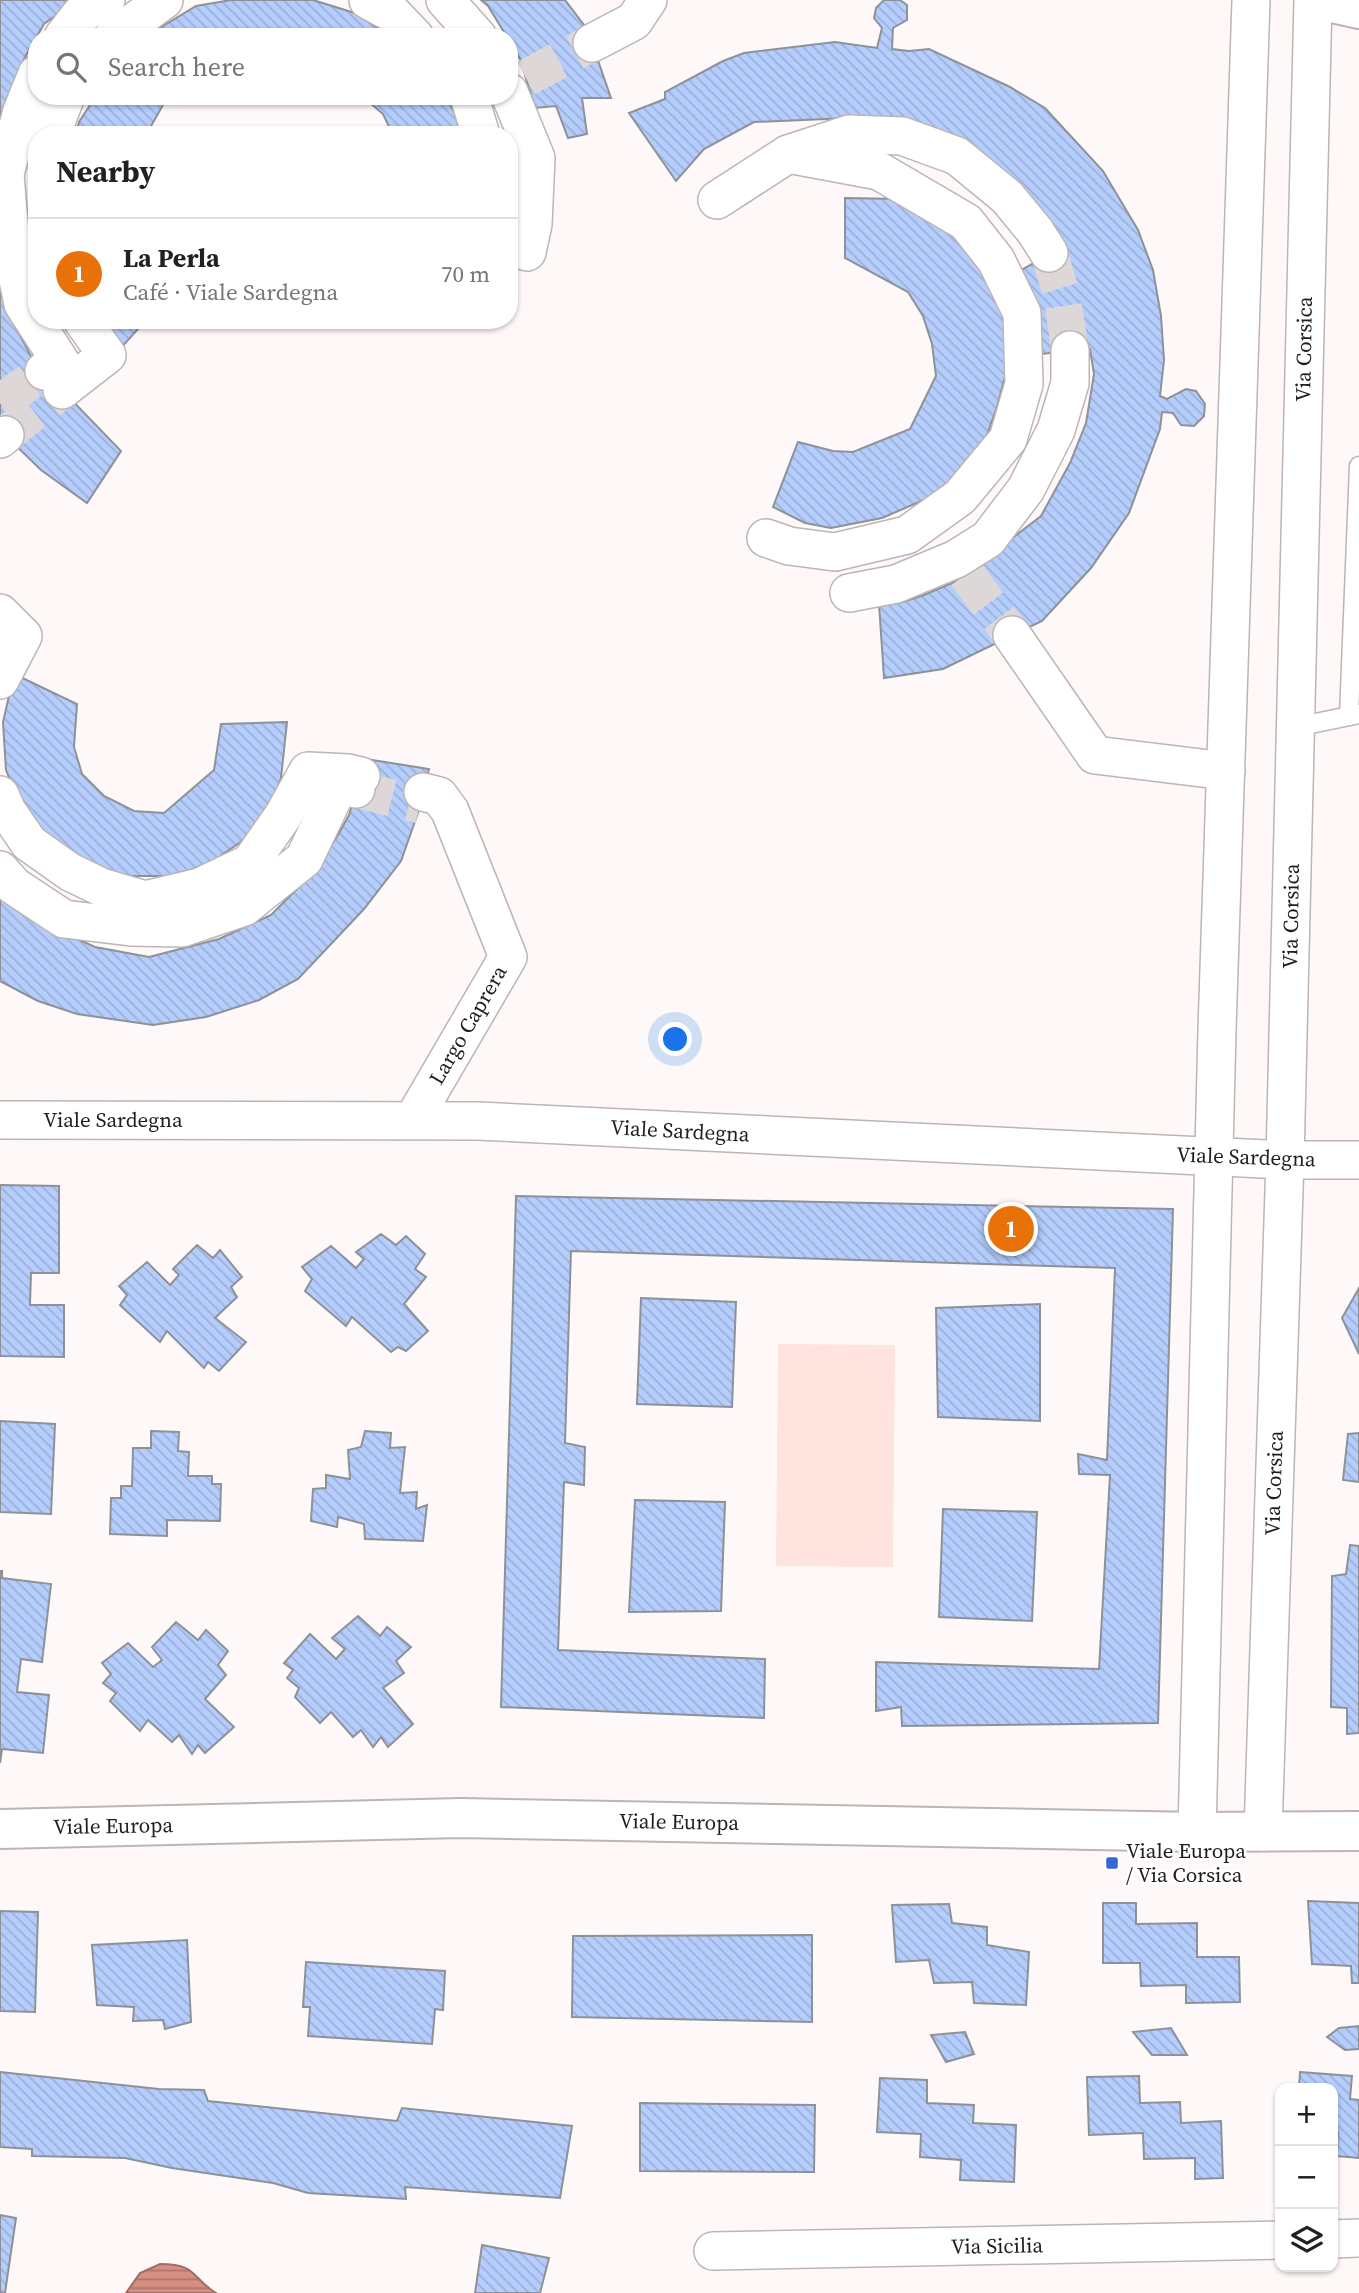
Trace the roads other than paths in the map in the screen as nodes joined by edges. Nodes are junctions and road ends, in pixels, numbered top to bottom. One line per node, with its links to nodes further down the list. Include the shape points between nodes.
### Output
1 (106, 0): 10 (street, via 80,15)
2 (164, 0): 11 (street)
3 (368, 0): 12 (street, via 392,13)
4 (444, 0): 13 (street)
5 (648, 0): 14 (street, via 634,21)
6 (1251, 0): 37 (street)
7 (1313, 0): 36 (street, Via Corsica)
8 (1319, 0): 9 (street)
9 (1359, 9)
10 (71, 28)
11 (125, 28)
12 (406, 28)
13 (470, 28)
14 (592, 43)
15 (28, 96): 23 (street, via 5,174 11,245)
16 (518, 96): 21 (street, via 536,158)
17 (63, 105): 18 (street)
18 (54, 126)
19 (788, 154): 20 (street); 22 (street, via 849,134 902,136 957,156 1007,197); 28 (street, via 879,172 966,222 996,260 1022,313 1024,384 1008,439 960,497)
20 (717, 200)
21 (530, 253)
22 (1049, 253)
23 (28, 312)
24 (39, 329): 25 (street, via 60,361 53,380 107,355)
25 (88, 329)
26 (1070, 350): 30 (street, via 1070,383 1056,430 1026,489)
27 (1359, 466): 35 (lane)
28 (931, 518): 29 (street, via 907,536 835,552); 30 (street)
29 (766, 538)
30 (961, 567): 31 (street)
31 (849, 593)
32 (0, 613): 34 (street, via 23,636)
33 (1012, 635): 37 (street, via 1096,755)
34 (0, 680)
35 (1354, 715): 36 (lane)
36 (1296, 727): 44 (street, Via Corsica)
37 (1226, 771): 43 (street)
38 (0, 795): 40 (street, via 29,843 80,877 145,900 200,887 250,863 308,771 348,773 358,782 335,794 304,859 244,907 182,928 64,919 14,886)
39 (431, 803): 42 (street, Largo Caprera, via 508,957)
40 (0, 870)
41 (0, 1120): 42 (street, Viale Sardegna)
42 (413, 1121): 43 (street, Viale Sardegna)
43 (1214, 1157): 44 (street, Viale Sardegna); 48 (street)
44 (1285, 1160): 45 (street, Viale Sardegna); 49 (street, Via Corsica)
45 (1359, 1160)
46 (0, 1829): 48 (street, Viale Europa, via 461,1818)
47 (1359, 1830): 49 (street, Viale Europa)
48 (1197, 1832): 49 (street, Viale Europa)
49 (1263, 1832)
50 (1359, 2238): 51 (street)
51 (1338, 2239)
52 (1275, 2240): 53 (street, Via Sicilia)
53 (713, 2251)

